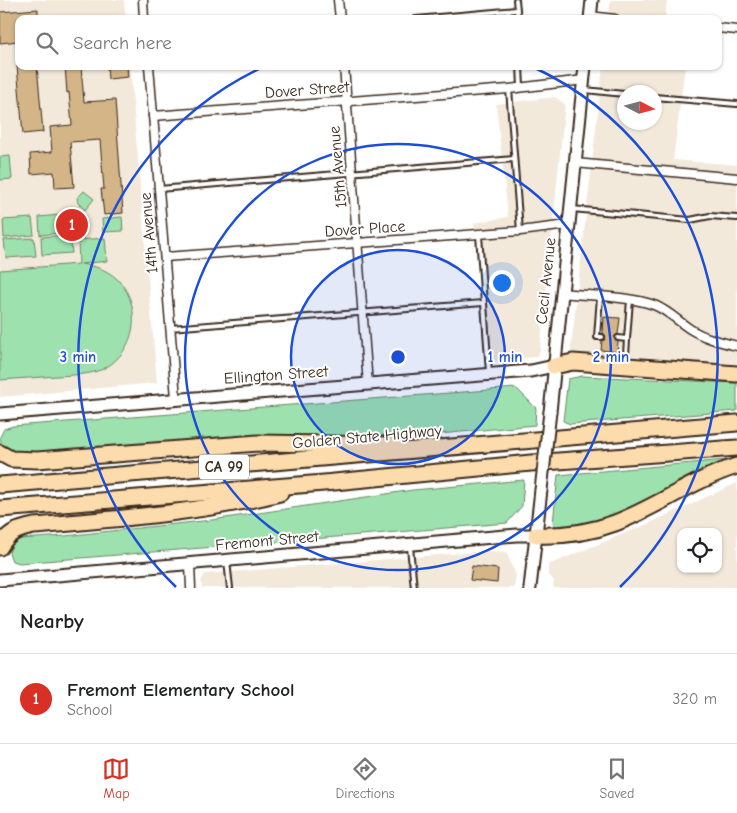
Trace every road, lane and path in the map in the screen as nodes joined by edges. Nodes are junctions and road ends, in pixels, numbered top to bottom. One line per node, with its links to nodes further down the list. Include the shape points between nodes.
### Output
1 (143, 0): 6 (street)
2 (338, 0): 7 (street)
3 (516, 0): 5 (lane)
4 (592, 0): 10 (main road)
5 (517, 10): 8 (lane); 9 (lane)
6 (144, 15)
7 (340, 15)
8 (461, 15)
9 (518, 15)
10 (590, 15)
11 (722, 28): 12 (street)
12 (737, 30)
13 (148, 70): 24 (street, 14th Avenue)
14 (344, 70): 22 (street, 15th Avenue)
15 (520, 70): 18 (lane)
16 (585, 70): 17 (main road, Cecil Avenue)
17 (583, 85): 18 (street, Dover Street); 20 (lane); 26 (main road, Cecil Avenue)
18 (521, 87): 19 (street, Dover Street)
19 (509, 89): 22 (street, Dover Street); 25 (lane)
20 (617, 92)
21 (662, 97): 23 (lane)
22 (346, 101): 24 (street, Dover Street); 27 (street, 15th Avenue)
23 (737, 104)
24 (153, 116): 29 (street, 14th Avenue)
25 (514, 159): 27 (lane); 33 (lane)
26 (575, 162): 28 (street); 30 (main road, Cecil Avenue)
27 (353, 172): 29 (lane); 35 (street, 15th Avenue)
28 (737, 178)
29 (158, 188): 36 (street, 14th Avenue)
30 (570, 209): 31 (lane, via 690,220 710,216); 32 (main road, Cecil Avenue)
31 (737, 218)
32 (568, 225): 33 (street, Dover Place); 37 (main road, Cecil Avenue)
33 (520, 231): 34 (street, Dover Place)
34 (479, 233): 35 (street, Dover Place); 40 (lane)
35 (358, 243): 36 (street, Dover Place); 41 (street, 15th Avenue)
36 (164, 257): 42 (street, 14th Avenue)
37 (562, 293): 38 (street); 48 (main road, Cecil Avenue)
38 (600, 297): 39 (street); 43 (lane, via 597,336)
39 (630, 300): 45 (lane); 46 (street, via 654,305 690,329)
40 (483, 303): 41 (lane); 50 (lane)
41 (363, 312): 42 (lane); 51 (street, 15th Avenue)
42 (170, 328): 52 (street, 14th Avenue)
43 (602, 337)
44 (618, 338): 45 (lane)
45 (627, 338): 47 (lane)
46 (737, 346)
47 (626, 355)
48 (554, 366): 49 (highway, via 573,362); 50 (main road, Ellington Street); 62 (main road, Cecil Avenue, bridge)
49 (737, 374)
50 (490, 375): 51 (main road, Ellington Street)
51 (368, 385): 52 (main road, Ellington Street)
52 (176, 398): 53 (main road, Ellington Street)
53 (0, 414)
54 (737, 423): 55 (highway, Golden State Highway / CA 99)
55 (448, 447): 57 (highway, via 258,443 37,460 11,459); 60 (highway, Golden State Highway / CA 99)
56 (737, 448): 59 (highway, CA 99)
57 (0, 453)
58 (737, 466): 62 (highway, via 615,523 572,533)
59 (324, 483): 61 (highway, CA 99); 64 (highway, via 256,499 144,517 17,529 5,538)
60 (0, 485)
61 (0, 509)
62 (536, 535): 63 (main road, Fremont Street); 71 (main road, Cecil Avenue)
63 (410, 545): 65 (main road, Fremont Street); 70 (lane)
64 (0, 547)
65 (227, 561): 66 (main road, Fremont Street); 69 (lane)
66 (190, 564): 67 (main road, Fremont Street); 68 (street)
67 (0, 580)
68 (191, 588)
69 (230, 588)
70 (414, 588)
71 (530, 588)

